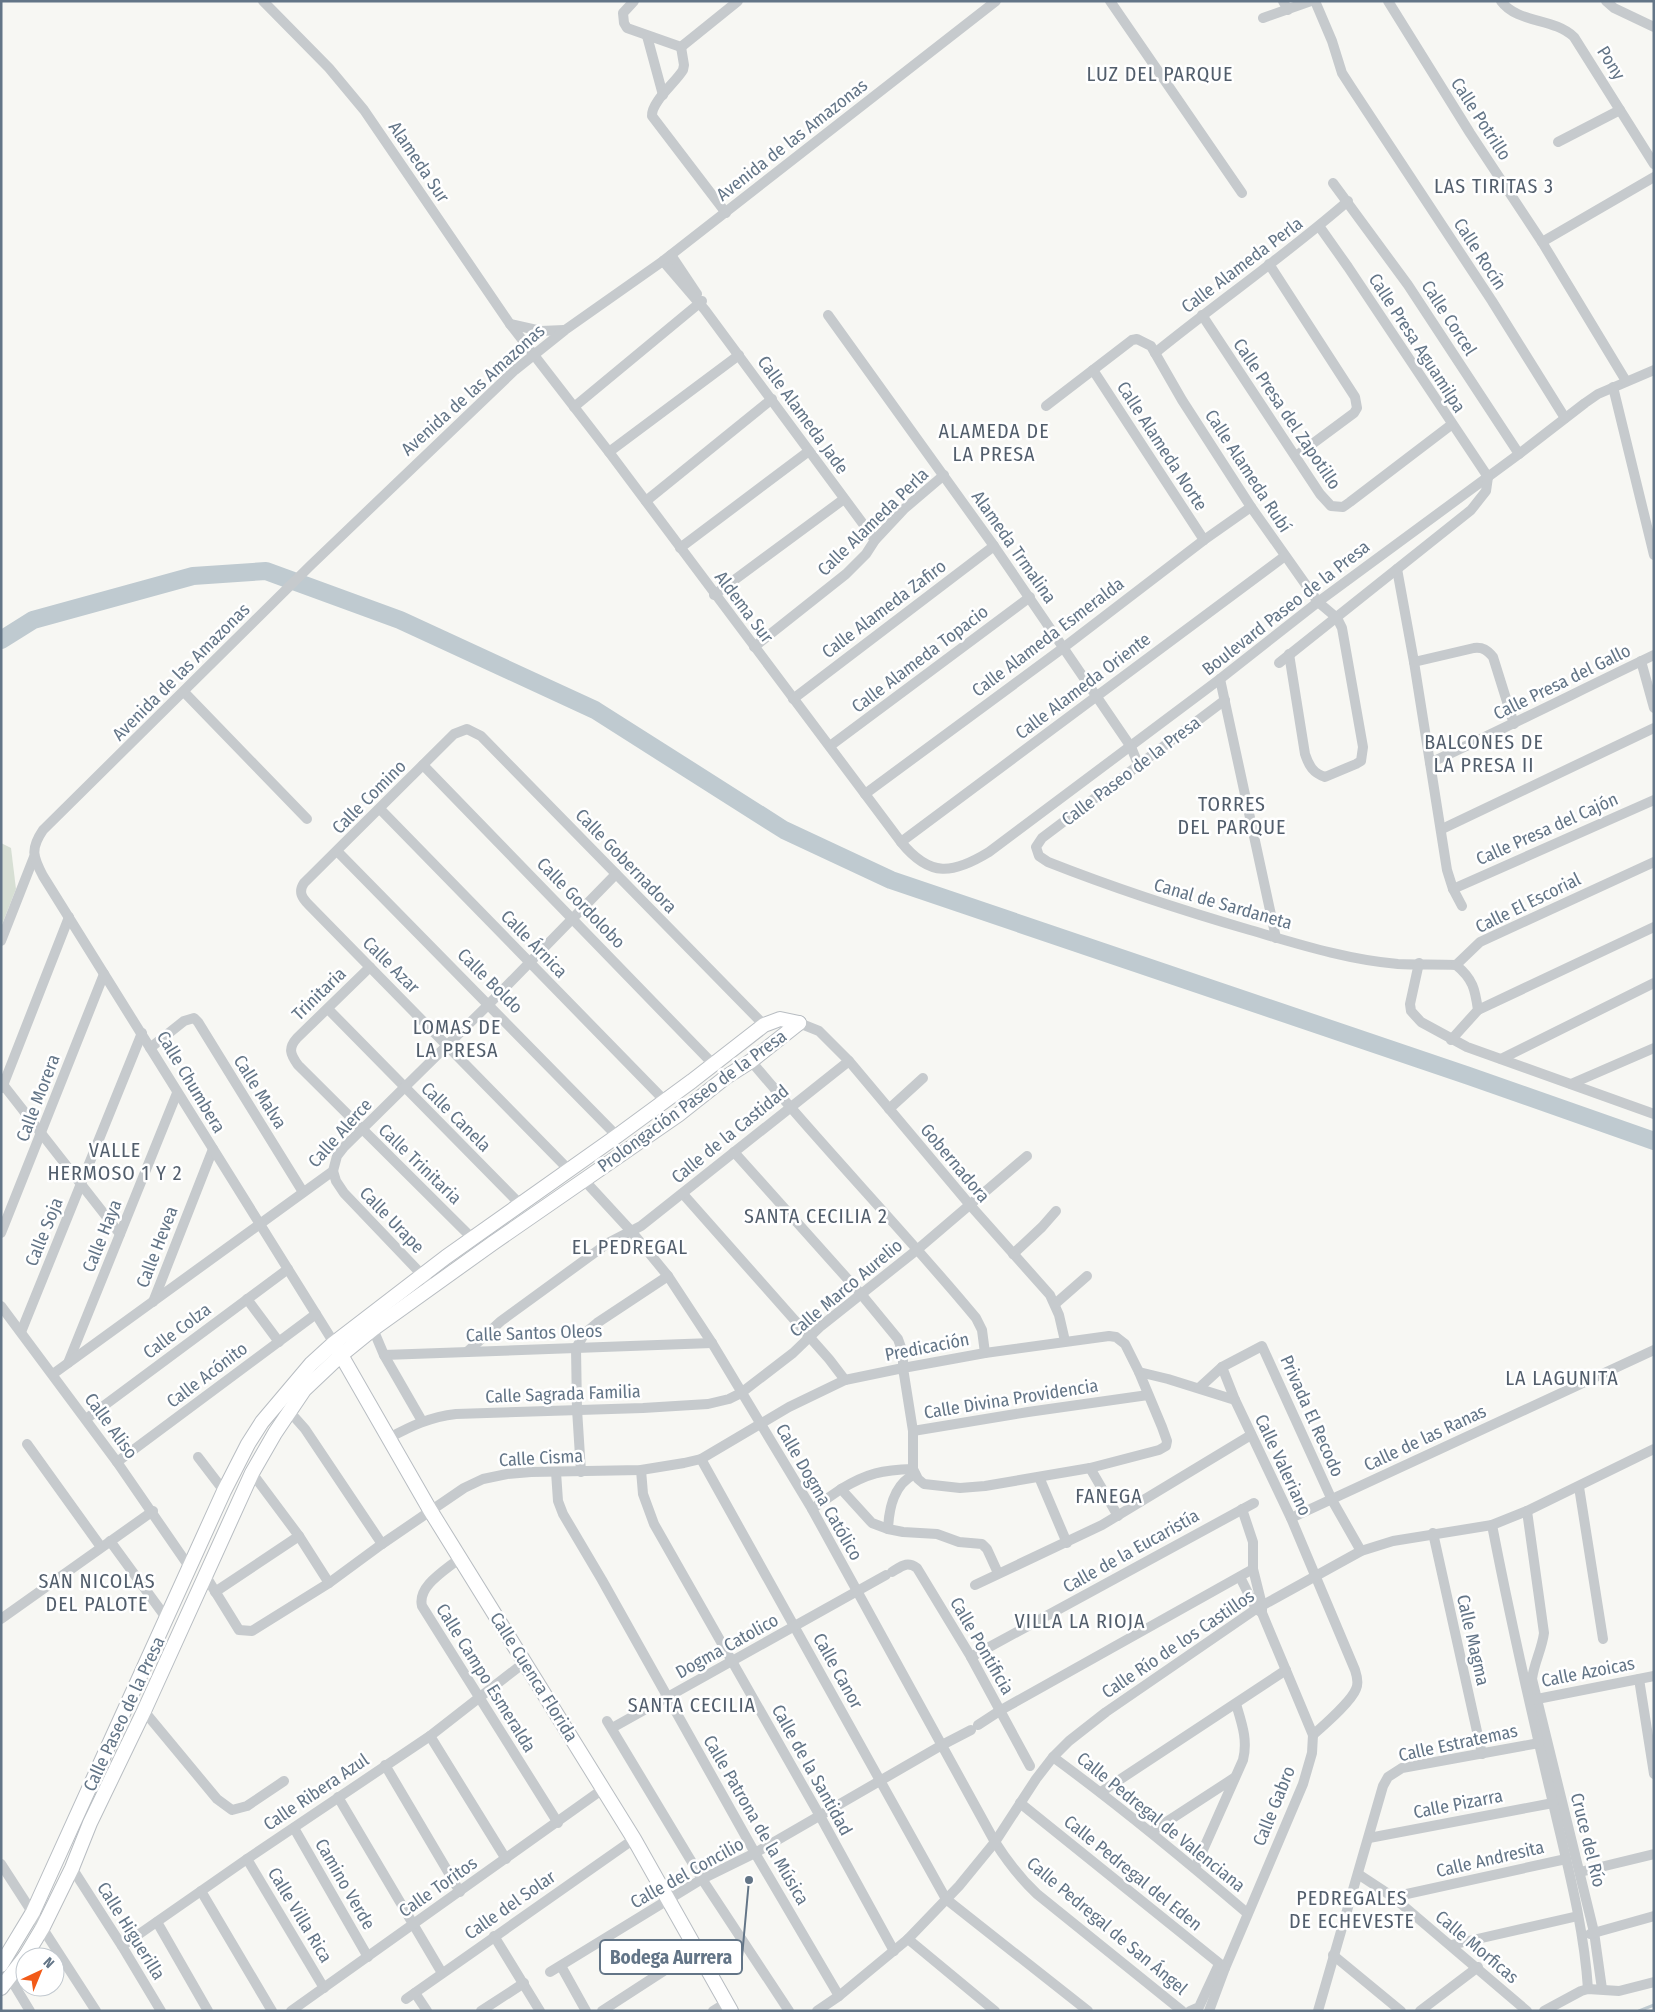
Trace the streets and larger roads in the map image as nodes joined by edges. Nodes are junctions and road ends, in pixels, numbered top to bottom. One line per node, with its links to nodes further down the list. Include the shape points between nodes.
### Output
1 (263, 1): 32 (street, Alameda Sur, via 329,68 364,110)
2 (634, 1): 14 (street, via 623,13 624,24)
3 (738, 1): 15 (street)
4 (996, 1): 24 (street, Avenida de las Amazonas)
5 (1110, 1): 22 (street)
6 (1311, 1): 11 (street)
7 (1315, 1): 44 (street, Calle Rocín, via 1342,72)
8 (1388, 1): 26 (street, Calle Potrillo)
9 (1500, 1): 17 (street, Pony, via 1512,13 1568,31 1585,52)
10 (1606, 1): 13 (street, via 1621,12)
11 (1285, 5): 12 (street)
12 (1263, 18)
13 (1654, 27)
14 (647, 36): 15 (street); 16 (street)
15 (681, 47): 16 (street, via 683,70)
16 (663, 95): 24 (street, via 652,116)
17 (1620, 110): 18 (street); 19 (street, Pony)
18 (1558, 142)
19 (1654, 164)
20 (1654, 177): 26 (street)
21 (1333, 183): 23 (street, Calle Corcel)
22 (1242, 193)
23 (1348, 201): 25 (street, Calle Alameda Perla); 48 (street, Calle Corcel)
24 (726, 213): 27 (street, Avenida de las Amazonas)
25 (1319, 226): 28 (street, Calle Alameda Perla); 45 (street, Calle Presa Aguamilpa)
26 (1542, 242): 39 (street, Calle Potrillo)
27 (667, 258): 29 (street, Calle Alameda Jade); 33 (street, Avenida de las Amazonas)
28 (1269, 264): 31 (street, Calle Alameda Perla); 49 (street, via 1357,403 1354,413)
29 (702, 305): 36 (street, Calle Alameda Jade); 43 (street)
30 (828, 315): 50 (street, Alameda Trmalina)
31 (1202, 315): 35 (street, Calle Alameda Perla); 49 (street, Calle Presa del Zapotillo)
32 (510, 324): 33 (street, via 541,331); 34 (street, Alameda Sur)
33 (565, 330): 34 (street, Avenida de las Amazonas)
34 (534, 353): 43 (street, Aldema Sur); 74 (street, Avenida de las Amazonas, via 469,412)
35 (1155, 354): 37 (street, Calle Alameda Rubí, via 1150,346 1137,339); 54 (street, Calle Alameda Rubí)
36 (738, 355): 41 (street, Calle Alameda Jade); 47 (street)
37 (1093, 370): 42 (street); 56 (street, Calle Alameda Norte)
38 (1654, 370): 39 (street, Boulevard Paseo de la Presa)
39 (1626, 381): 40 (street, Boulevard Paseo de la Presa)
40 (1613, 387): 44 (street, Boulevard Paseo de la Presa); 59 (street)
41 (772, 399): 46 (street, Calle Alameda Jade); 53 (street)
42 (1046, 406)
43 (574, 407): 47 (street, Aldema Sur)
44 (1565, 418): 48 (street, Boulevard Paseo de la Presa)
45 (1452, 425): 49 (street, Calle Presa del Zapotillo, via 1343,507 1326,503); 51 (street, Calle Presa Aguamilpa)
46 (809, 451): 52 (street, Calle Alameda Jade); 58 (street)
47 (609, 452): 53 (street, Aldema Sur)
48 (1520, 454): 51 (street, Boulevard Paseo de la Presa)
49 (1296, 456)
50 (944, 476): 55 (street, Calle Alameda Perla, via 904,509); 57 (street, Alameda Trmalina)
51 (1488, 478): 61 (street, via 1486,491 1476,506); 64 (street, Boulevard Paseo de la Presa)
52 (844, 499): 55 (street, Calle Alameda Jade); 62 (street)
53 (646, 501): 58 (street, Aldema Sur)
54 (1251, 507): 56 (street, Calle Alameda Esmeralda); 60 (street, Calle Alameda Rubí)
55 (875, 540): 66 (street, Calle Alameda Perla, via 846,574)
56 (1204, 540): 67 (street, Calle Alameda Esmeralda)
57 (994, 546): 63 (street, Alameda Trmalina); 76 (street, Calle Alameda Zafiro)
58 (680, 548): 62 (street, Aldema Sur)
59 (1654, 555)
60 (1285, 556): 64 (street, Calle Alameda Rubí); 75 (street, Calle Alameda Oriente)
61 (1397, 570): 65 (street); 72 (street)
62 (714, 595): 66 (street, Aldema Sur)
63 (1030, 597): 67 (street, Alameda Trmalina); 82 (street, Calle Alameda Topacio)
64 (1318, 602): 65 (street, Calle Alameda Rubí); 73 (street, Boulevard Paseo de la Presa)
65 (1337, 618): 68 (street); 68 (street, via 1346,641 1363,747 1360,761 1356,764 1325,777 1308,763)
66 (754, 647): 76 (street, Aldema Sur)
67 (1063, 648): 75 (street, Alameda Trmalina); 87 (street, Calle Alameda Esmeralda)
68 (1289, 654): 71 (street)
69 (1654, 655): 70 (street, Calle Presa del Gallo)
70 (1641, 661): 78 (street); 79 (street, Calle Presa del Gallo)
71 (1279, 662)
72 (1414, 662): 79 (street, via 1474,648 1486,649 1493,657); 84 (street)
73 (1220, 679): 77 (street); 83 (street, Boulevard Paseo de la Presa)
74 (184, 692): 90 (street); 95 (street, Avenida de las Amazonas, via 39,835)
75 (1095, 696): 83 (street, Alameda Trmalina); 92 (street, Calle Alameda Oriente)
76 (793, 699): 82 (street, Aldema Sur)
77 (1225, 700): 85 (street, Calle Paseo de la Presa); 105 (street)
78 (1654, 708)
79 (1514, 724): 84 (street, Calle Presa del Gallo)
80 (1654, 728): 91 (street)
81 (460, 731): 86 (street, Calle Comino); 98 (street, Calle Gobernadora, via 468,729 480,736)
82 (830, 746): 87 (street, Aldema Sur)
83 (1131, 747): 85 (street, Alameda Trmalina); 97 (street, Boulevard Paseo de la Presa, via 989,852 958,868)
84 (1430, 763): 91 (street)
85 (1138, 764): 93 (street, Calle Paseo de la Presa)
86 (423, 765): 89 (street, Calle Comino); 103 (street, Calle Gordolobo)
87 (865, 794): 92 (street, Aldema Sur)
88 (1654, 800): 100 (street, Calle Presa del Cajón)
89 (380, 809): 94 (street, Calle Comino); 107 (street, Calle Árnica)
90 (307, 819)
91 (1442, 829): 100 (street, via 1447,870)
92 (901, 842): 97 (street, Aldema Sur, via 921,863)
93 (1038, 842): 105 (street, Canal de Sardaneta, via 1036,852 1042,859 1175,908)
94 (337, 851): 99 (street, Calle Comino); 113 (street, Calle Boldo)
95 (34, 857): 102 (street, Calle Chumbera); 106 (street)
96 (1654, 862): 109 (street, Calle El Escorial, via 1480,942)
97 (938, 868)
98 (616, 874): 103 (street, Calle Alerce); 117 (street, Calle Gobernadora)
99 (301, 887): 110 (street, Calle Azar, via 304,901)
100 (1453, 888): 101 (street)
101 (1462, 906)
102 (69, 917): 111 (street, Calle Chumbera); 130 (street)
103 (572, 918): 107 (street, Calle Alerce); 127 (street, Calle Gordolobo)
104 (1654, 927): 115 (street)
105 (1276, 938): 108 (street, Canal de Sardaneta, via 1378,961)
106 (1, 941)
107 (529, 962): 113 (street, Calle Alerce); 133 (street, Calle Árnica)
108 (1419, 963): 109 (street); 119 (street, via 1411,1011 1416,1018)
109 (1456, 965): 115 (street, via 1468,975 1475,988)
110 (370, 967): 114 (street, Trinitaria); 121 (street, Calle Azar)
111 (104, 974): 118 (street, Calle Chumbera); 138 (street, Calle Morera)
112 (1654, 983): 124 (street)
113 (489, 1004): 121 (street, Calle Alerce); 139 (street, Calle Boldo)
114 (328, 1009): 120 (street, Trinitaria); 131 (street, Calle Canela)
115 (1478, 1010): 119 (street)
116 (798, 1023): 117 (street, Prolongación Paseo de la Presa, via 780,1018); 125 (street, Prolongación Paseo de la Presa); 126 (street, Gobernadora, via 819,1031)
117 (764, 1025): 127 (street, Prolongación Paseo de la Presa)
118 (142, 1033): 122 (street, Calle Chumbera); 146 (street, Calle Soja)
119 (1451, 1040): 124 (street)
120 (291, 1045): 137 (street, Calle Trinitaria, via 290,1051 298,1064)
121 (447, 1045): 131 (street, Calle Alerce); 143 (street, Calle Azar)
122 (150, 1048): 132 (street, Calle Chumbera); 147 (street, Calle Malva, via 184,1021 194,1018)
123 (1654, 1048): 129 (street)
124 (1501, 1059): 129 (street)
125 (751, 1061): 134 (street); 145 (street, Prolongación Paseo de la Presa)
126 (849, 1061): 134 (street, Calle de la Castidad); 135 (street, Gobernadora)
127 (714, 1065): 133 (street, Prolongación Paseo de la Presa)
128 (923, 1078): 135 (street)
129 (1572, 1084): 136 (street)
130 (2, 1085): 138 (street)
131 (404, 1088): 137 (street, Calle Alerce); 149 (street, Calle Canela)
132 (178, 1092): 140 (street, Calle Chumbera); 155 (street, Calle Haya)
133 (666, 1101): 139 (street, Prolongación Paseo de la Presa)
134 (789, 1107): 141 (street, Calle de la Castidad); 157 (street)
135 (889, 1109): 150 (street, Gobernadora)
136 (1654, 1114)
137 (362, 1130): 144 (street, Calle Alerce, via 337,1156); 156 (street, Calle Trinitaria)
138 (42, 1134): 146 (street); 154 (street, Calle Morera)
139 (617, 1136): 143 (street, Prolongación Paseo de la Presa)
140 (212, 1149): 152 (street, Calle Chumbera); 166 (street, Calle Hevea)
141 (734, 1152): 148 (street, Calle de la Castidad); 164 (street, Calle Divina Providencia)
142 (1027, 1156): 150 (street, Calle Marco Aurelio)
143 (569, 1170): 149 (street, Prolongación Paseo de la Presa)
144 (333, 1171): 147 (street, Calle Alerce); 160 (street, Calle Urape, via 344,1193)
145 (584, 1180): 153 (street, Calle Dogma Católico); 163 (street, Prolongación Paseo de la Presa)
146 (81, 1185): 155 (street); 171 (street, Calle Soja)
147 (303, 1192): 152 (street, Calle Alerce)
148 (683, 1194): 153 (street, Calle de la Castidad); 172 (street)
149 (520, 1204): 156 (street, Prolongación Paseo de la Presa)
150 (970, 1205): 157 (street, Calle Marco Aurelio); 158 (street, Gobernadora)
151 (1056, 1211): 158 (street)
152 (260, 1223): 159 (street, Calle Chumbera); 166 (street, Calle Alerce)
153 (631, 1231): 161 (street, Calle Dogma Católico); 179 (street, Calle de la Castidad, via 608,1243 501,1321)
154 (1, 1233)
155 (120, 1234): 182 (street, Calle Haya)
156 (472, 1238): 160 (street, Prolongación Paseo de la Presa)
157 (918, 1249): 164 (street, Calle Marco Aurelio); 180 (street, via 976,1318 982,1330)
158 (1013, 1254): 167 (street, Gobernadora)
159 (288, 1269): 165 (street, Calle Colza); 169 (street, Calle Chumbera)
160 (422, 1275): 163 (street, Calle Urape); 177 (street, Prolongación Paseo de la Presa)
161 (668, 1276): 175 (street, Calle Dogma Católico); 176 (street, via 597,1323 585,1333)
162 (1087, 1276): 167 (street)
163 (433, 1287): 170 (street, Prolongación Paseo de la Presa)
164 (861, 1294): 172 (street, Calle Marco Aurelio); 184 (street, Calle Divina Providencia, via 898,1339 903,1353)
165 (247, 1299): 173 (street); 194 (street, Calle Colza)
166 (154, 1302): 182 (street, Calle Alerce)
167 (1055, 1304): 174 (street, Gobernadora)
168 (1, 1306): 171 (street, Calle Aliso)
169 (316, 1314): 173 (street, Calle Acónito); 177 (street, Calle Chumbera)
170 (372, 1329): 177 (street, Prolongación Paseo de la Presa); 181 (street)
171 (21, 1332): 186 (street, Calle Aliso)
172 (810, 1337): 187 (street); 189 (street, Calle Marco Aurelio)
173 (279, 1342): 204 (street, Calle Acónito)
174 (1065, 1342): 180 (street, Predicación); 185 (street, Predicación, via 1109,1336 1120,1339)
175 (712, 1343): 176 (street, Calle Santos Oleos); 189 (street, Calle Dogma Católico)
176 (576, 1348): 179 (street, Calle Santos Oleos); 192 (street)
177 (338, 1349): 193 (street, Calle Paseo de la Presa); 199 (street, Calle Cuenca Florida); 214 (street, Calle Paseo de la Presa, via 311,1364 262,1422)
178 (1654, 1350): 215 (street, Calle de las Ranas)
179 (467, 1352): 181 (street, Calle Santos Oleos)
180 (985, 1353): 184 (street, Predicación)
181 (384, 1354): 195 (street)
182 (67, 1363): 186 (street, Calle Alerce)
183 (1222, 1367): 188 (street); 191 (street, Calle Valeriano); 215 (street, Privada El Recodo, via 1262,1346)
184 (903, 1368): 187 (street, Predicación); 197 (street, Calle Divina Providencia)
185 (1139, 1372): 188 (street); 190 (street)
186 (53, 1374): 194 (street, Calle Aliso)
187 (845, 1380): 196 (street, Predicación)
188 (1199, 1388): 191 (street)
189 (741, 1393): 192 (street, Calle Sagrada Familia, via 708,1404); 196 (street, Calle Dogma Católico)
190 (1148, 1395): 197 (street, Calle Divina Providencia); 205 (street, via 1167,1441 1166,1446)
191 (1235, 1400): 198 (street, Calle Valeriano)
192 (577, 1409): 195 (street, Calle Sagrada Familia, via 456,1414); 209 (street)
193 (289, 1411): 210 (street, Calle Paseo de la Presa); 230 (street, via 305,1429)
194 (86, 1419): 204 (street, Calle Aliso)
195 (422, 1421): 199 (street, Calle Sagrada Familia)
196 (761, 1424): 203 (street, Calle Cisma); 219 (street, Calle Dogma Católico)
197 (913, 1431): 207 (street)
198 (1251, 1435): 222 (street); 223 (street, Calle Valeriano)
199 (389, 1438): 218 (street, Calle Cuenca Florida)
200 (27, 1444): 231 (street)
201 (1654, 1449): 212 (street, Calle Río de los Castillos)
202 (198, 1457): 214 (street)
203 (701, 1458): 206 (street, Calle Cisma); 247 (street, Calle Canor)
204 (118, 1462): 220 (street, Calle Aliso)
205 (1090, 1468): 211 (street); 222 (street)
206 (641, 1470): 209 (street, Calle Cisma); 251 (street, Calle de la Santidad, via 642,1494 647,1508)
207 (914, 1471): 211 (street, via 924,1484 960,1488); 213 (street, via 892,1469 862,1476); 225 (street, via 899,1486 890,1507)
208 (556, 1472): 209 (street, Calle Cisma); 218 (street, Calle Cisma, via 507,1474 483,1479); 255 (street, Calle Patrona de la Música, via 558,1502 563,1514)
209 (581, 1472)
210 (252, 1473): 227 (street); 237 (street, Calle Paseo de la Presa)
211 (1039, 1478): 229 (street)
212 (1579, 1487): 221 (street, Calle Río de los Castillos); 248 (street)
213 (841, 1489): 219 (street); 225 (street, via 872,1523)
214 (224, 1491): 234 (street, Calle Paseo de la Presa)
215 (1332, 1500): 223 (street, Calle de las Ranas); 232 (street, Privada El Recodo)
216 (1254, 1503): 217 (street, Calle de la Eucaristía)
217 (1242, 1509): 235 (street, via 1253,1542); 249 (street, Calle de la Eucaristía)
218 (430, 1510): 230 (street, Calle Cisma); 233 (street, Calle Cuenca Florida)
219 (812, 1510): 243 (street, Calle Dogma Católico)
220 (153, 1511): 228 (street); 234 (street, Calle Aliso)
221 (1527, 1511): 224 (street, Calle Río de los Castillos); 257 (street, via 1544,1633 1533,1668)
222 (1118, 1516): 229 (street)
223 (1291, 1518): 238 (street, Calle Valeriano)
224 (1492, 1525): 226 (street, Calle Río de los Castillos); 257 (street)
225 (888, 1529): 236 (street, via 937,1534 959,1542 978,1542 984,1546)
226 (1433, 1533): 232 (street, Calle Río de los Castillos); 266 (street, Calle Magma)
227 (299, 1536): 240 (street); 242 (street)
228 (110, 1541): 231 (street); 246 (street)
229 (1067, 1543): 236 (street)
230 (382, 1544): 240 (street, Calle Cisma)
231 (101, 1547): 245 (street)
232 (1361, 1551): 238 (street, Calle Río de los Castillos)
233 (460, 1558): 250 (street, Calle Cuenca Florida); 256 (street, Calle Campo Esmeralda, via 428,1585 420,1599)
234 (190, 1568): 246 (street, Calle Paseo de la Presa)
235 (1253, 1569): 239 (street, Calle del Concilio); 244 (street)
236 (998, 1573): 241 (street)
237 (204, 1576): 242 (street); 261 (street, Calle Paseo de la Presa)
238 (1315, 1576): 244 (street, Calle Río de los Castillos); 263 (street, Calle Valeriano, via 1358,1682 1350,1698)
239 (1240, 1577): 244 (street); 260 (street, Calle del Concilio)
240 (329, 1583): 242 (street, Calle Cisma, via 258,1628 245,1632 239,1630)
241 (975, 1585)
242 (215, 1592)
243 (858, 1592): 247 (street, Dogma Catolico); 249 (street, Calle Pontificia, via 911,1564 917,1568); 265 (street, Calle Dogma Católico)
244 (1260, 1609): 252 (street, Calle Gabro); 268 (street, Calle Río de los Castillos, via 1085,1727)
245 (1, 1619)
246 (167, 1619): 259 (street, Calle Paseo de la Presa)
247 (795, 1627): 251 (street, Dogma Catolico); 275 (street, Calle Canor)
248 (1603, 1639)
249 (971, 1657): 260 (street, Calle Pontificia)
250 (525, 1662): 256 (street, Calle Ribera Azul); 276 (street, Calle Cuenca Florida)
251 (732, 1662): 255 (street, Dogma Catolico); 281 (street, Calle de la Santidad)
252 (1286, 1670): 258 (street); 263 (street, Calle Gabro)
253 (1654, 1676): 254 (street, Calle Azoicas)
254 (1639, 1679): 257 (street, Calle Azoicas); 272 (street)
255 (667, 1698): 289 (street, Calle Patrona de la Música); 299 (street, Dogma Catolico, via 610,1724)
256 (480, 1699): 262 (street, Calle Ribera Azul); 282 (street, Calle Campo Esmeralda)
257 (1533, 1700): 264 (street, Cruce del Río); 297 (street, Cruce del Río)
258 (1236, 1704): 273 (street, via 1246,1747); 277 (street)
259 (129, 1705): 267 (street, via 129,1715 113,1748 116,1755); 269 (street, Calle Paseo de la Presa)
260 (1001, 1710): 265 (street, Calle del Concilio); 271 (street, Calle Pontificia)
261 (144, 1711): 267 (street, Calle Paseo de la Presa); 274 (street, via 217,1799 232,1810 248,1806)
262 (430, 1736): 270 (street, Calle Ribera Azul); 293 (street)
263 (1313, 1736): 306 (street, Calle Gabro, via 1303,1784)
264 (1539, 1743): 266 (street, Calle Estratemas); 280 (street, Cruce del Río)
265 (942, 1744): 275 (street, Calle del Concilio); 288 (street, Calle Dogma Católico)
266 (1482, 1754): 286 (street, Calle Estratemas, via 1394,1772 1383,1786)
267 (122, 1757): 283 (street, Calle Paseo de la Presa)
268 (1053, 1757): 277 (street, Calle Pedregal de Valenciana); 279 (street, Calle Río de los Castillos)
269 (101, 1765): 283 (street, via 107,1774); 305 (street, Calle Paseo de la Presa)
270 (385, 1765): 278 (street, Calle Ribera Azul); 301 (street)
271 (1030, 1766)
272 (1654, 1774)
273 (1234, 1778): 285 (street); 296 (street)
274 (284, 1781)
275 (881, 1781): 281 (street, Calle del Concilio); 303 (street, Calle Canor)
276 (603, 1789): 282 (street, Calle Toritos); 287 (street, Calle Cuenca Florida)
277 (1101, 1792): 285 (street, Calle Pedregal de Valenciana)
278 (338, 1797): 284 (street, Calle Ribera Azul); 310 (street)
279 (1020, 1803): 288 (street, Calle Río de los Castillos); 325 (street, Calle Pedregal del Eden)
280 (1553, 1803): 286 (street, Calle Pizarra); 291 (street, Cruce del Río)
281 (820, 1816): 289 (street, Calle del Concilio); 320 (street, Calle de la Santidad)
282 (558, 1823): 293 (street, Calle Toritos)
283 (90, 1824): 295 (street, Calle Paseo de la Presa)
284 (294, 1828): 292 (street, Calle Ribera Azul); 322 (street, Camino Verde)
285 (1151, 1832): 296 (street, Calle Pedregal de Valenciana)
286 (1369, 1838): 298 (street, Calle Estratemas)
287 (634, 1839): 304 (street, Calle Cuenca Florida); 313 (street, Calle del Solar)
288 (995, 1842): 303 (street, Calle Río de los Castillos); 357 (street, Calle Pedregal de San Ángel, via 1020,1878)
289 (756, 1853): 299 (street, Calle del Concilio); 337 (street, Calle Patrona de la Música)
290 (1654, 1854): 297 (street)
291 (1566, 1858): 302 (street, Calle Andresita); 307 (street, Cruce del Río)
292 (247, 1859): 300 (street, Calle Ribera Azul); 333 (street, Calle Villa Rica)
293 (506, 1859): 301 (street, Calle Toritos)
294 (1, 1864): 305 (street)
295 (72, 1868): 311 (street, Calle Paseo de la Presa); 317 (street, Calle Higuerilla)
296 (1195, 1868): 306 (street, Calle Pedregal de Valenciana)
297 (1580, 1872): 312 (street, Cruce del Río)
298 (1358, 1874): 302 (street, Calle Morficas); 321 (street, Calle Estratemas)
299 (702, 1879): 304 (street, Calle del Concilio); 353 (street)
300 (201, 1892): 309 (street, Calle Ribera Azul); 345 (street)
301 (460, 1892): 310 (street, Calle Toritos)
302 (1393, 1897): 316 (street, Calle Morficas)
303 (946, 1899): 315 (street, Calle Río de los Castillos); 356 (street)
304 (667, 1900): 319 (street, Calle Cuenca Florida); 324 (street, Calle del Concilio)
305 (33, 1912): 311 (street); 323 (street, Calle Paseo de la Presa)
306 (1248, 1913): 325 (street, Calle Gabro)
307 (1578, 1916): 314 (street, Cruce del Río); 316 (street)
308 (1654, 1916): 312 (street)
309 (157, 1922): 317 (street, Calle Ribera Azul); 344 (street)
310 (413, 1925): 322 (street, Calle Toritos); 328 (street)
311 (43, 1927): 318 (street, Calle Paseo de la Presa); 342 (street)
312 (1594, 1932): 314 (street); 335 (street, Cruce del Río)
313 (494, 1936): 328 (street, Calle del Solar); 332 (street)
314 (1582, 1936): 334 (street, Cruce del Río)
315 (908, 1939): 320 (street, Calle Río de los Castillos); 355 (street)
316 (1451, 1945): 326 (street, Calle Morficas)
317 (122, 1946): 343 (street, Calle Higuerilla)
318 (31, 1947)
319 (696, 1950): 339 (street, Calle Cuenca Florida); 351 (street)
320 (894, 1951): 337 (street, Calle Río de los Castillos)
321 (1333, 1955): 359 (street, Calle Estratemas); 360 (street)
322 (368, 1957): 333 (street, Calle Toritos)
323 (1, 1965)
324 (561, 1966): 329 (street, Calle del Concilio); 350 (street)
325 (1222, 1966): 340 (street, Calle Gabro); 358 (street, Calle Gabro)
326 (1478, 1968): 361 (street); 362 (street, Calle Morficas)
327 (15, 1971): 331 (street, Calle Paseo de la Presa)
328 (442, 1972): 336 (street, Calle del Solar)
329 (550, 1972)
330 (1654, 1982): 335 (street, via 1619,1991)
331 (6, 1983): 341 (street)
332 (524, 1984): 348 (street); 349 (street)
333 (324, 1988): 346 (street, Calle Toritos)
334 (1588, 1989): 335 (street); 363 (street)
335 (1602, 1989)
336 (415, 1993): 338 (street, Calle del Solar); 347 (street)
337 (839, 1996): 354 (street, Calle Río de los Castillos)
338 (406, 1999)
339 (729, 2007): 352 (street)
340 (1198, 2010)
341 (30, 2011)
342 (96, 2011)
343 (161, 2011)
344 (208, 2011)
345 (272, 2011)
346 (290, 2011)
347 (427, 2011)
348 (481, 2011)
349 (540, 2011)
350 (586, 2011)
351 (602, 2011)
352 (713, 2011)
353 (789, 2011)
354 (817, 2011)
355 (995, 2011)
356 (1088, 2011)
357 (1182, 2011)
358 (1209, 2011)
359 (1318, 2011)
360 (1401, 2011)
361 (1420, 2011)
362 (1527, 2011)
363 (1544, 2011)

